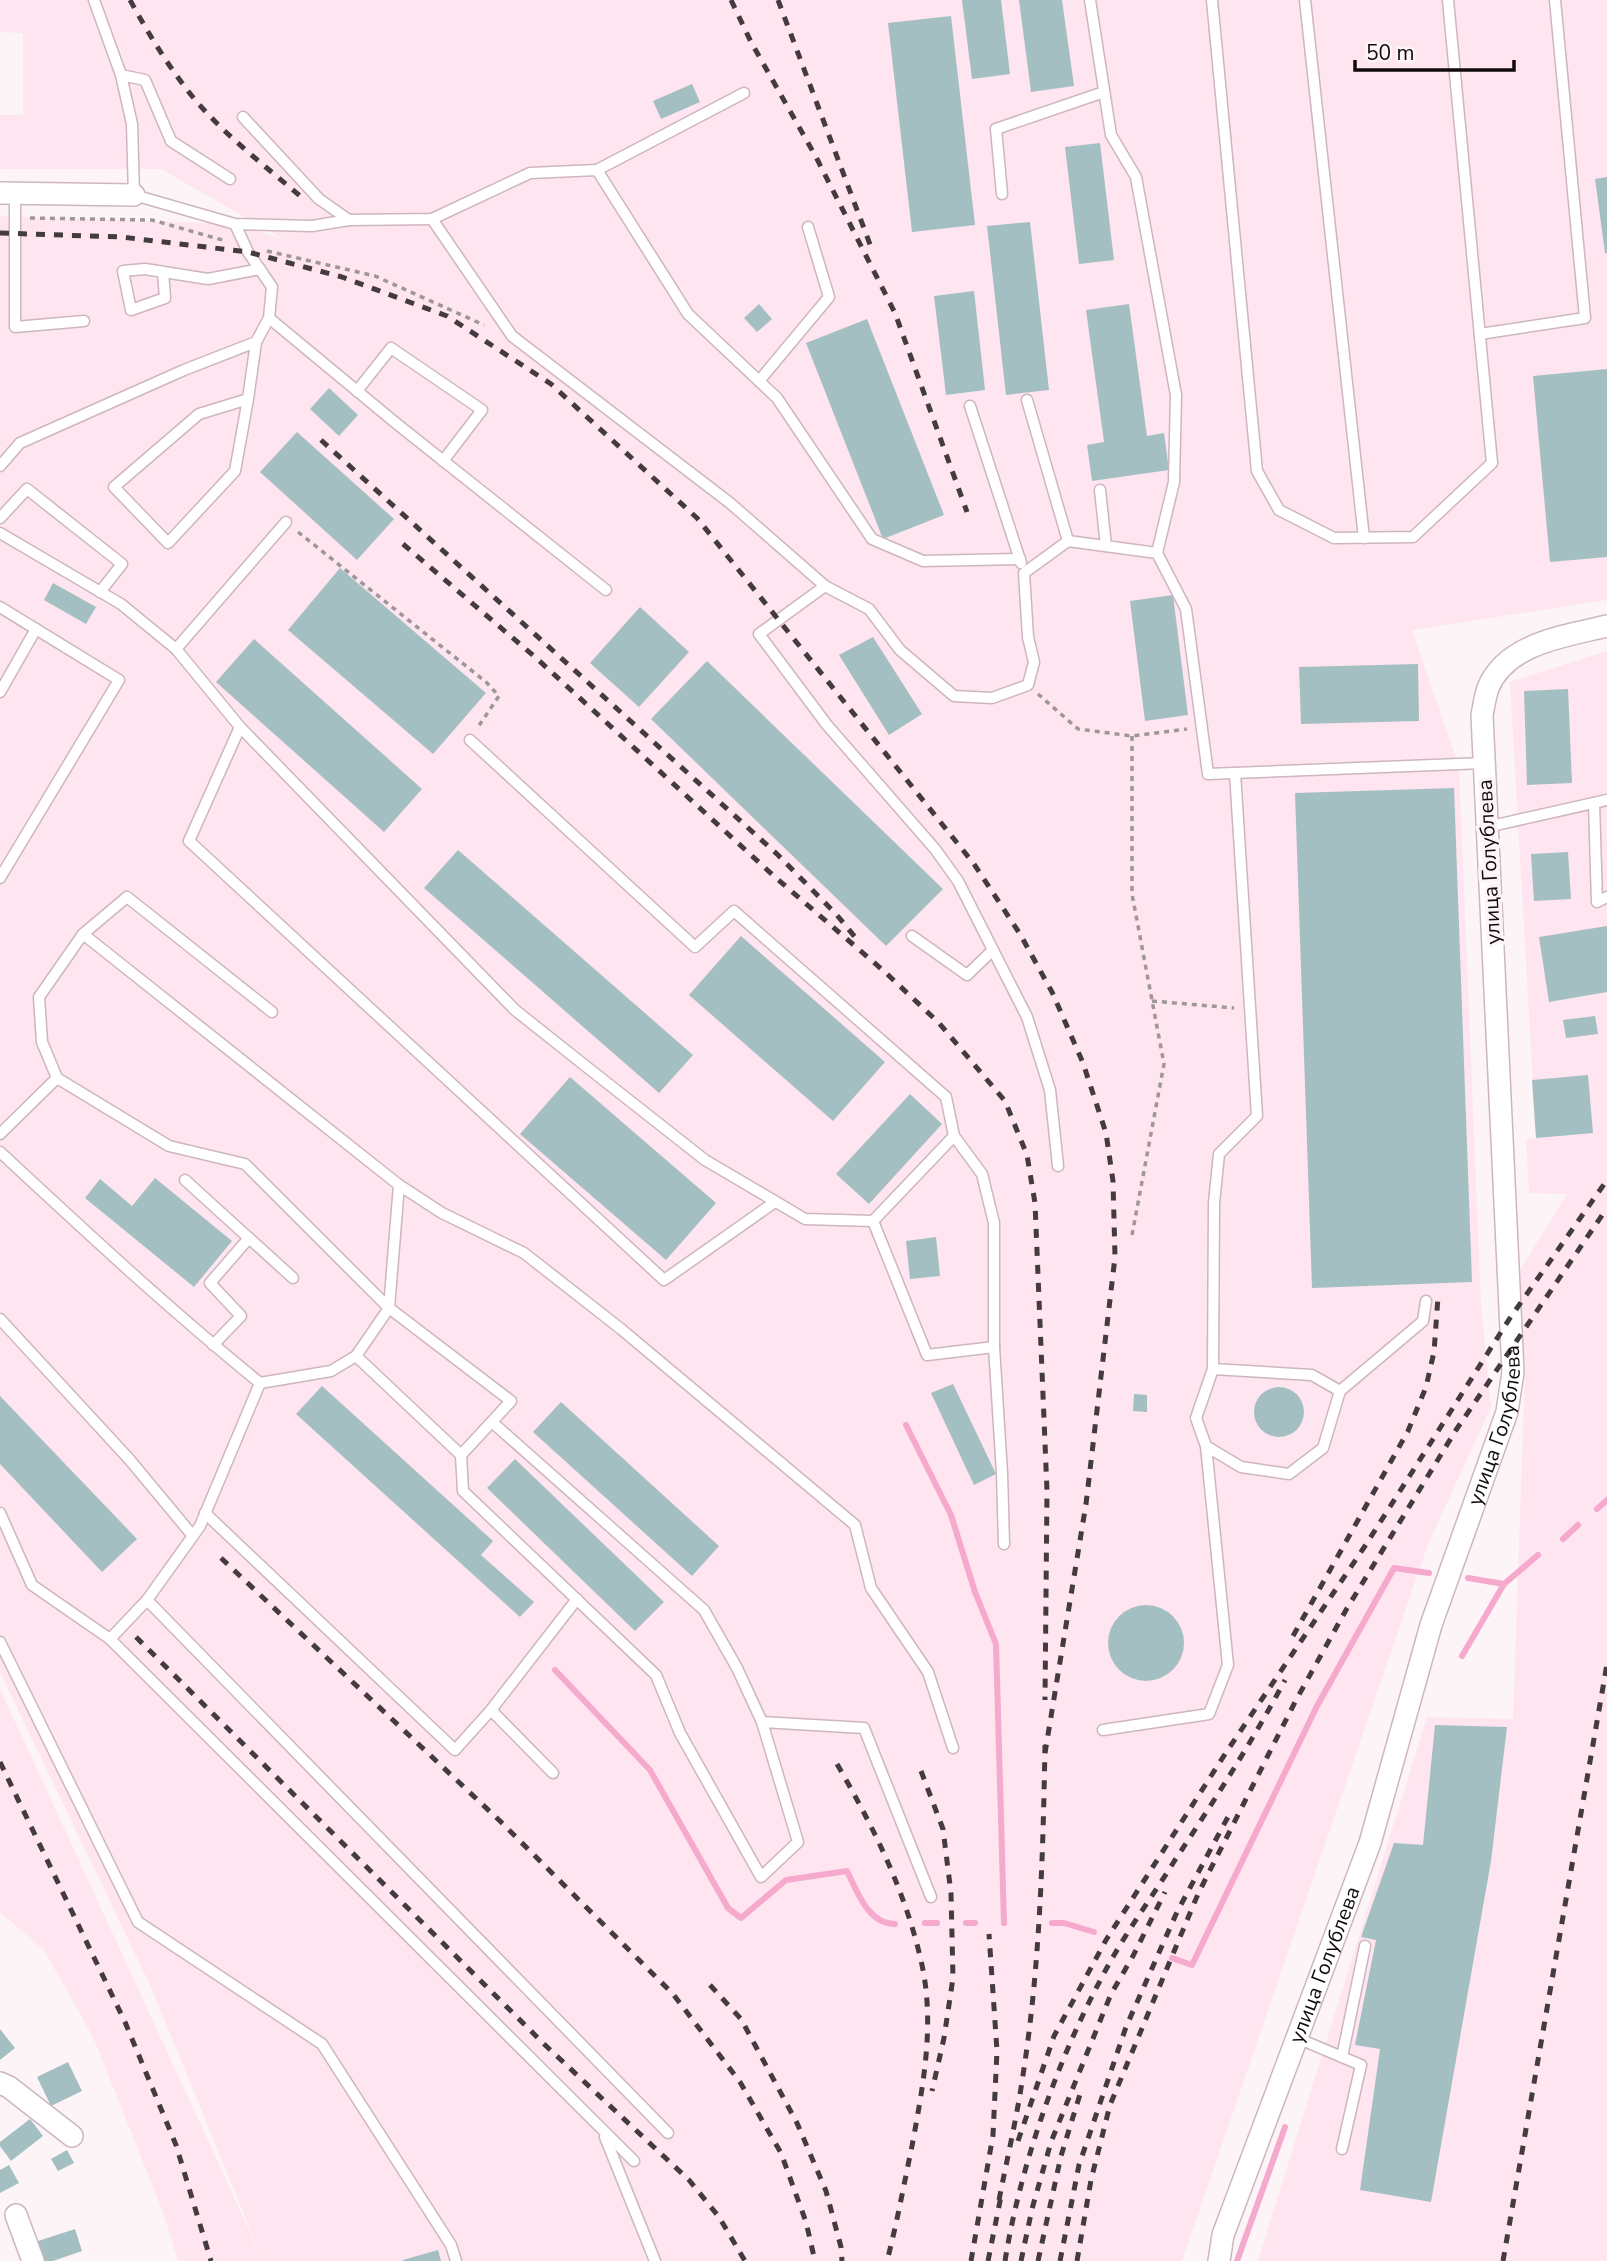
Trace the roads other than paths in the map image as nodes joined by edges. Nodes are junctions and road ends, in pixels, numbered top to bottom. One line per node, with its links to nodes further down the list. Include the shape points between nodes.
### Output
1 (94, 0): 7 (lane)
2 (1090, 0): 8 (lane)
3 (1212, 0): 37 (lane, via 1257,471 1279,510 1335,538)
4 (1305, 0): 37 (lane)
5 (1448, 0): 24 (lane)
6 (1555, 0): 24 (lane, via 1586,318)
7 (121, 75): 12 (lane, via 145,80 171,141); 15 (lane, via 132,124)
8 (1104, 92): 14 (lane, via 996,129); 40 (lane, via 1111,135 1136,177 1176,396 1174,482)
9 (744, 93): 11 (lane)
10 (243, 117): 17 (lane, via 319,199)
11 (597, 170): 16 (lane, via 530,173); 26 (lane, via 688,314)
12 (230, 178)
13 (7, 193): 15 (street); 23 (lane, via 15,327)
14 (1002, 194)
15 (134, 195): 18 (lane)
16 (432, 219): 17 (lane); 43 (lane, via 512,336 730,503)
17 (349, 220): 18 (lane, via 312,226)
18 (235, 224): 20 (lane)
19 (808, 227): 26 (lane, via 829,297)
20 (260, 269): 21 (lane, via 208,279); 22 (lane, via 272,287)
21 (163, 272): 21 (lane, via 123,271 131,310 165,298)
22 (269, 318): 25 (lane); 27 (lane)
23 (84, 321)
24 (1480, 334): 37 (lane, via 1492,463 1413,537)
25 (256, 342): 28 (lane); 32 (lane, via 20,443)
26 (760, 381): 41 (lane, via 777,398 872,539 923,561)
27 (357, 391): 31 (lane); 31 (lane, via 391,348 482,410)
28 (248, 399): 28 (lane, via 235,471 168,543 114,487 199,414)
29 (1027, 400): 38 (lane)
30 (970, 407): 41 (lane)
31 (443, 461): 44 (lane)
32 (0, 466)
33 (1100, 490): 39 (lane)
34 (0, 518): 45 (lane, via 27,489 122,564)
35 (286, 522): 49 (lane)
36 (0, 533): 45 (lane)
37 (1364, 538)
38 (1068, 541): 39 (lane); 42 (lane)
39 (1107, 546): 40 (lane)
40 (1157, 552): 54 (lane, via 1186,608 1208,774)
41 (1020, 559): 42 (lane)
42 (1024, 573): 43 (lane, via 1034,662 1028,685 992,698 954,696 900,650 869,609)
43 (825, 586): 62 (lane, via 759,634 827,725 935,849 958,881)
44 (607, 590)
45 (100, 592): 49 (lane)
46 (0, 607): 48 (lane)
47 (1607, 626): 53 (street, улица Голублева, via 1544,642 1506,661 1488,687 1482,715)
48 (36, 629): 50 (lane); 58 (lane, via 119,680)
49 (176, 649): 51 (lane)
50 (0, 692)
51 (240, 727): 71 (lane, via 515,1010 705,1160); 71 (lane, via 189,841 664,1280)
52 (470, 740): 66 (lane, via 695,947 734,911 946,1097)
53 (1484, 763): 54 (lane); 57 (street, улица Голублева)
54 (1235, 773): 81 (lane, via 1257,1116 1219,1154 1214,1203)
55 (1607, 800): 56 (lane)
56 (1594, 803): 57 (lane); 59 (lane, via 1597,902)
57 (1487, 827): 102 (street, улица Голублева, via 1513,1372 1507,1412 1431,1625 1370,1843)
58 (0, 878)
59 (1607, 897)
60 (83, 934): 63 (lane, via 127,897); 64 (lane, via 39,998 42,1042); 70 (lane)
61 (912, 936): 62 (lane, via 967,975)
62 (993, 950): 68 (lane, via 1027,1017 1050,1090)
63 (272, 1012)
64 (57, 1078): 65 (lane); 76 (lane, via 169,1146 246,1164)
65 (0, 1135)
66 (954, 1136): 72 (lane); 79 (lane, via 982,1174 994,1223)
67 (0, 1152): 78 (lane)
68 (1058, 1166)
69 (185, 1180): 73 (lane)
70 (399, 1185): 76 (lane); 98 (lane, via 442,1213 524,1253 855,1525 871,1588 928,1672)
71 (775, 1202): 72 (lane, via 805,1219)
72 (873, 1221): 79 (lane, via 927,1355)
73 (249, 1238): 74 (lane); 78 (lane, via 210,1283 241,1316)
74 (293, 1278)
75 (1426, 1301): 83 (lane, via 1423,1321)
76 (389, 1308): 80 (lane); 84 (lane, via 511,1401)
77 (0, 1319): 89 (lane, via 130,1459)
78 (213, 1345): 82 (lane)
79 (994, 1347): 90 (lane)
80 (355, 1356): 82 (lane, via 331,1371); 86 (lane)
81 (1213, 1369): 83 (lane, via 1312,1375); 85 (lane, via 1196,1418)
82 (260, 1383): 87 (lane)
83 (1340, 1391): 85 (lane, via 1323,1448 1289,1474 1241,1467)
84 (492, 1422): 86 (lane); 96 (lane, via 704,1610)
85 (1206, 1446): 97 (lane, via 1228,1665 1209,1714)
86 (461, 1455): 91 (lane, via 463,1491)
87 (205, 1513): 89 (lane); 95 (lane, via 455,1750)
88 (1, 1516): 93 (lane, via 32,1585)
89 (193, 1536): 92 (lane)
90 (1004, 1544)
91 (576, 1599): 95 (lane); 96 (lane, via 656,1675 680,1733 761,1877 798,1842)
92 (147, 1601): 93 (lane); 106 (lane)
93 (110, 1639): 105 (lane)
94 (0, 1642): 112 (lane, via 138,1922 322,2044 451,2245)
95 (491, 1710): 99 (lane)
96 (762, 1722): 100 (lane, via 864,1728)
97 (1102, 1730)
98 (953, 1748)
99 (553, 1773)
100 (931, 1897)
101 (1365, 1947): 103 (lane)
102 (1297, 2038): 103 (lane); 114 (street, улица Голублева, via 1223,2235)
103 (1342, 2057): 108 (lane, via 1361,2065)
104 (0, 2083): 107 (street)
105 (603, 2130): 109 (lane); 113 (lane)
106 (668, 2133)
107 (72, 2136)
108 (1342, 2148)
109 (634, 2161)
110 (16, 2215): 111 (street)
111 (33, 2261)
112 (456, 2261)
113 (655, 2261)
114 (1219, 2261)

